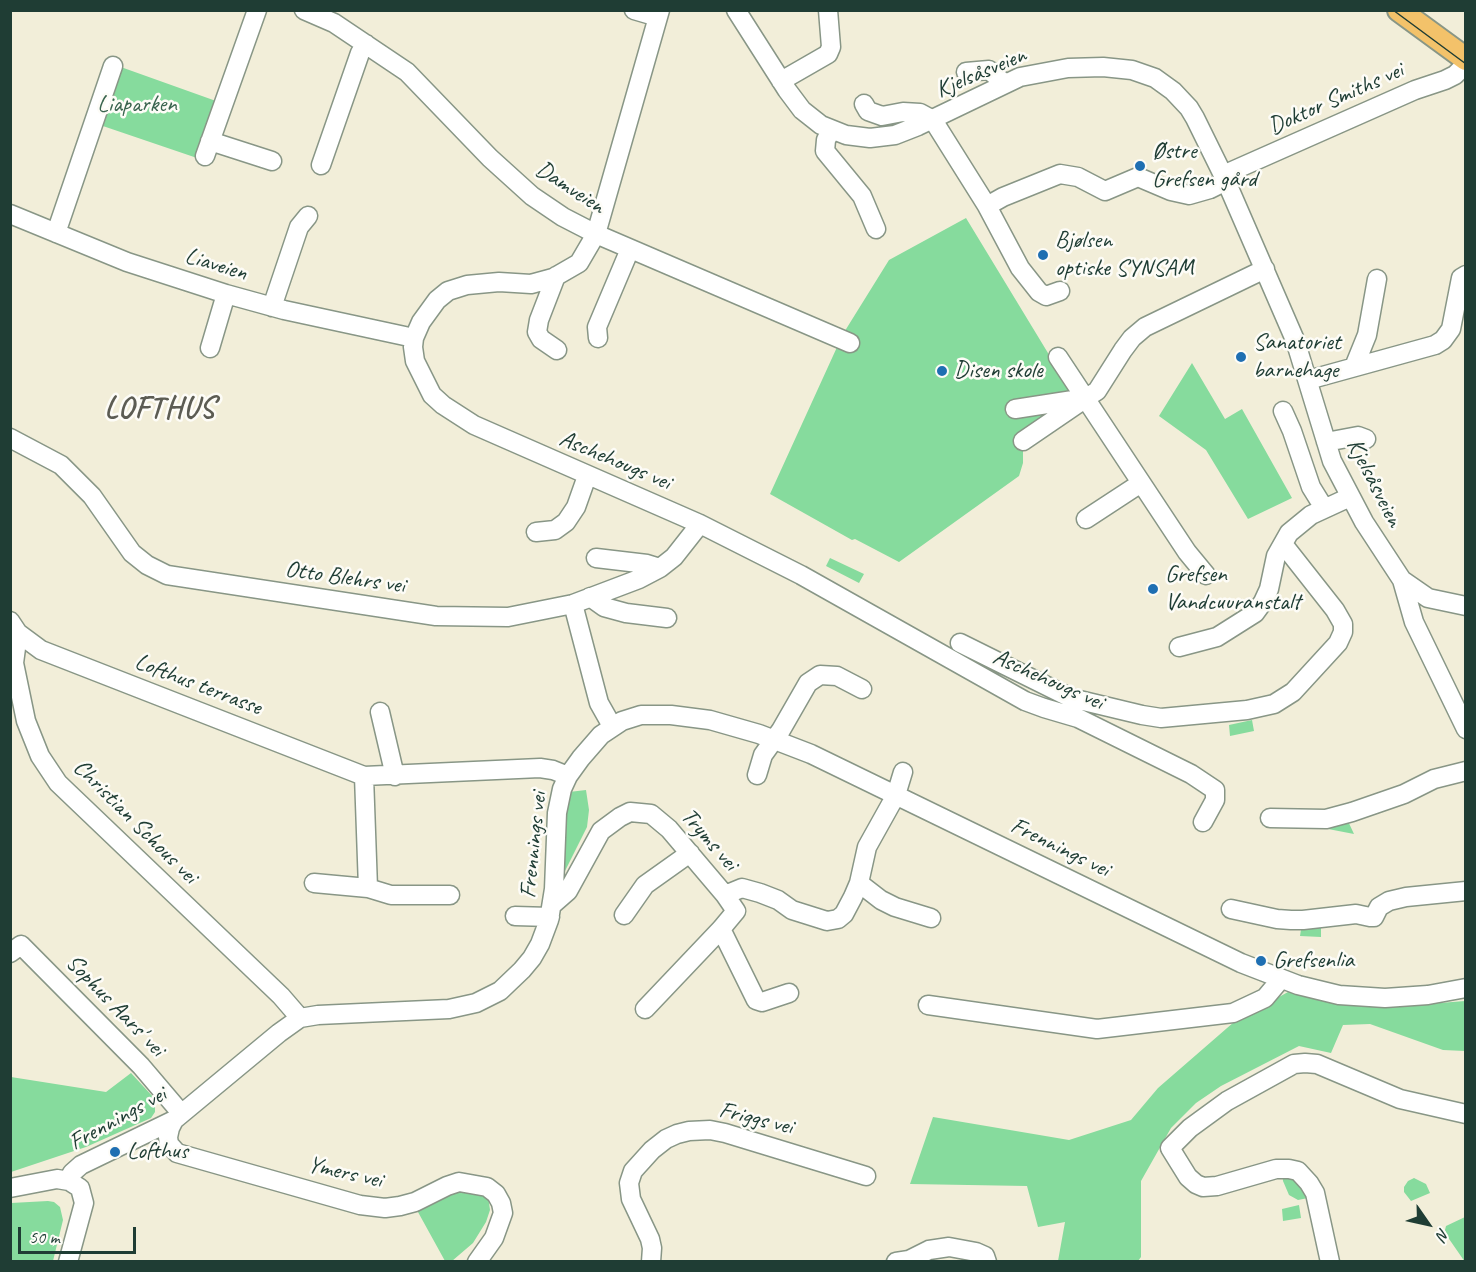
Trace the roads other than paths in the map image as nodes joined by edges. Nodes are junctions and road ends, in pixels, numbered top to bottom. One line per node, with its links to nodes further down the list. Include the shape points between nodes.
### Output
1 (257, 10): 19 (street, via 208,148)
2 (304, 10): 8 (street, Damveien)
3 (634, 10): 7 (street)
4 (736, 10): 14 (street, Kjelsåsveien)
5 (828, 10): 14 (street, via 828,54)
6 (1399, 10): 10 (main road)
7 (659, 14): 27 (street)
8 (338, 17): 9 (street, Damveien)
9 (366, 44): 20 (street); 27 (street, Damveien, via 407,72 532,196)
10 (1466, 59)
11 (1466, 64): 21 (street, Doktor Smiths vei, via 1455,75)
12 (112, 66): 26 (street)
13 (966, 72): 15 (street, via 989,70)
14 (781, 81): 18 (street, Kjelsåsveien, via 806,114)
15 (1004, 84): 17 (street, Kjelsåsveien); 21 (street, Kjelsåsveien, via 1068,68 1118,68 1144,73 1165,84 1189,108)
16 (864, 104): 17 (street, via 868,111 882,116 920,113)
17 (933, 120): 18 (street, Kjelsåsveien, via 883,137 856,137); 22 (street)
18 (831, 130): 25 (street, via 825,151 862,196)
19 (272, 161)
20 (321, 165)
21 (1225, 178): 22 (street, Doktor Smiths vei, via 1210,189 1188,195 1138,177 1105,191 1078,177 1060,174); 29 (street, Kjelsåsveien)
22 (987, 206): 33 (street, via 1020,268 1038,292 1046,296)
23 (10, 214): 26 (street, Liaveien)
24 (308, 216): 35 (street, via 299,227)
25 (876, 229)
26 (56, 233): 34 (street, Liaveien)
27 (596, 234): 28 (street, Damveien); 31 (street, via 579,263)
28 (630, 249): 37 (street, via 597,327); 38 (street, Damveien)
29 (1265, 269): 43 (street, Kjelsåsveien); 44 (street, via 1145,327 1132,338 1097,391)
30 (1466, 275): 42 (street, via 1461,278 1451,329 1443,340 1422,350)
31 (556, 276): 36 (street, via 531,284 499,282 448,291 421,322); 40 (street, via 537,332)
32 (1377, 279): 42 (street, via 1367,335)
33 (1060, 291)
34 (226, 294): 35 (street, Liaveien); 39 (street)
35 (272, 307): 36 (street, Liaveien)
36 (414, 338): 51 (street, Aschehougs vei, via 416,365 432,395 443,405 474,425)
37 (598, 338)
38 (849, 343)
39 (210, 348)
40 (557, 350)
41 (1058, 357): 44 (street)
42 (1354, 367): 43 (street)
43 (1308, 380): 50 (street, Kjelsåsveien)
44 (1086, 398): 45 (street); 49 (street); 52 (street)
45 (1015, 410)
46 (1283, 411): 54 (street, via 1311,487)
47 (10, 438): 64 (street, Otto Blehrs vei, via 61,465 92,496 132,553 167,574 436,616 508,617)
48 (1366, 439): 50 (street, via 1358,436)
49 (1023, 441)
50 (1326, 442): 53 (street, Kjelsåsveien)
51 (587, 476): 56 (street, Aschehougs vei); 57 (street, via 566,522 555,530)
52 (1142, 483): 55 (street); 61 (street, via 1186,552)
53 (1350, 497): 54 (street); 62 (street, Kjelsåsveien)
54 (1324, 508): 58 (street, via 1299,524)
55 (1086, 519)
56 (700, 524): 60 (street, Otto Blehrs vei, via 675,557); 83 (street, Aschehougs vei, via 801,575 1025,701 1078,718 1191,774 1215,790 1215,800)
57 (536, 531)
58 (1283, 544): 68 (street, via 1335,610 1343,632 1338,643 1293,692 1274,704 1161,718 1142,715 1071,698); 69 (street, via 1266,596 1255,613 1217,637)
59 (596, 558): 60 (street)
60 (660, 568): 63 (street, Otto Blehrs vei)
61 (1206, 575)
62 (1402, 580): 65 (street, Kjelsåsveien, via 1428,598); 73 (street, via 1414,622)
63 (591, 597): 64 (street, Otto Blehrs vei); 66 (street, via 604,607)
64 (573, 604): 72 (street, via 599,703)
65 (1466, 606)
66 (667, 618)
67 (14, 627): 78 (street, Lofthus terrasse, via 41,650); 103 (street, Christian Schous vei, via 14,663 26,721 40,756 58,783)
68 (960, 643)
69 (1179, 647)
70 (862, 689): 74 (street, via 837,676 820,675 808,683)
71 (380, 712): 79 (street)
72 (612, 726): 74 (street, Frennings vei, via 641,715 671,715 718,722); 80 (street, Frennings vei)
73 (1466, 729)
74 (774, 739): 77 (street); 81 (street, Frennings vei)
75 (1466, 771): 82 (street, via 1326,819)
76 (903, 772): 81 (street)
77 (756, 775)
78 (364, 776): 79 (street, Lofthus terrasse); 87 (street)
79 (395, 776): 80 (street, Lofthus terrasse, via 540,768)
80 (568, 776): 92 (street, Frennings vei, via 557,813)
81 (896, 795): 86 (street, via 867,848); 98 (street, Frennings vei)
82 (1270, 818)
83 (1203, 822)
84 (690, 853): 90 (street, Tryms vei); 92 (street, Tryms vei, via 661,820 651,814 630,812 602,831 568,891); 93 (street, via 645,885)
85 (314, 883): 87 (street)
86 (860, 883): 90 (street, via 844,914 827,921 742,888); 95 (street, via 895,907)
87 (368, 888): 89 (street, via 391,895)
88 (1466, 891): 91 (street, via 1389,901 1379,907 1374,917 1356,914 1291,920)
89 (450, 895)
90 (725, 895): 96 (street, Tryms vei, via 736,911)
91 (1231, 909)
92 (551, 911): 94 (street); 103 (street, Frennings vei, via 540,944 522,970 500,991 482,1001 449,1009)
93 (624, 915)
94 (515, 916)
95 (931, 918)
96 (721, 929): 100 (street, via 756,1000 762,1002); 102 (street, Tryms vei)
97 (14, 944): 105 (street, Sophus Aars' vei, via 141,1066)
98 (1281, 979): 99 (street, Frennings vei, via 1318,991 1364,997 1428,995); 101 (street, via 1265,998 1233,1013 1139,1026 1097,1029)
99 (1466, 988)
100 (789, 993)
101 (928, 1005)
102 (645, 1009)
103 (300, 1018): 105 (street, Frennings vei)
104 (1466, 1114): 114 (street, via 1400,1099 1317,1064 1294,1064 1208,1114 1170,1149 1188,1178 1203,1187 1276,1169 1298,1171 1315,1193)
105 (177, 1117): 107 (street, Frennings vei, via 81,1165); 111 (street, Ymers vei, via 168,1137 177,1153 360,1205 400,1206 459,1182 488,1187 496,1194 503,1213 494,1238)
106 (866, 1176): 112 (street, Friggs vei, via 725,1133 710,1130 677,1134 652,1150 633,1171 629,1183 631,1199 650,1239)
107 (69, 1181): 108 (street, via 57,1179); 110 (street, via 80,1188 84,1203)
108 (10, 1188)
109 (904, 1261): 113 (street, via 928,1250 949,1247 976,1252 985,1256)
110 (68, 1262)
111 (477, 1262)
112 (651, 1262)
113 (987, 1262)
114 (1330, 1262)

